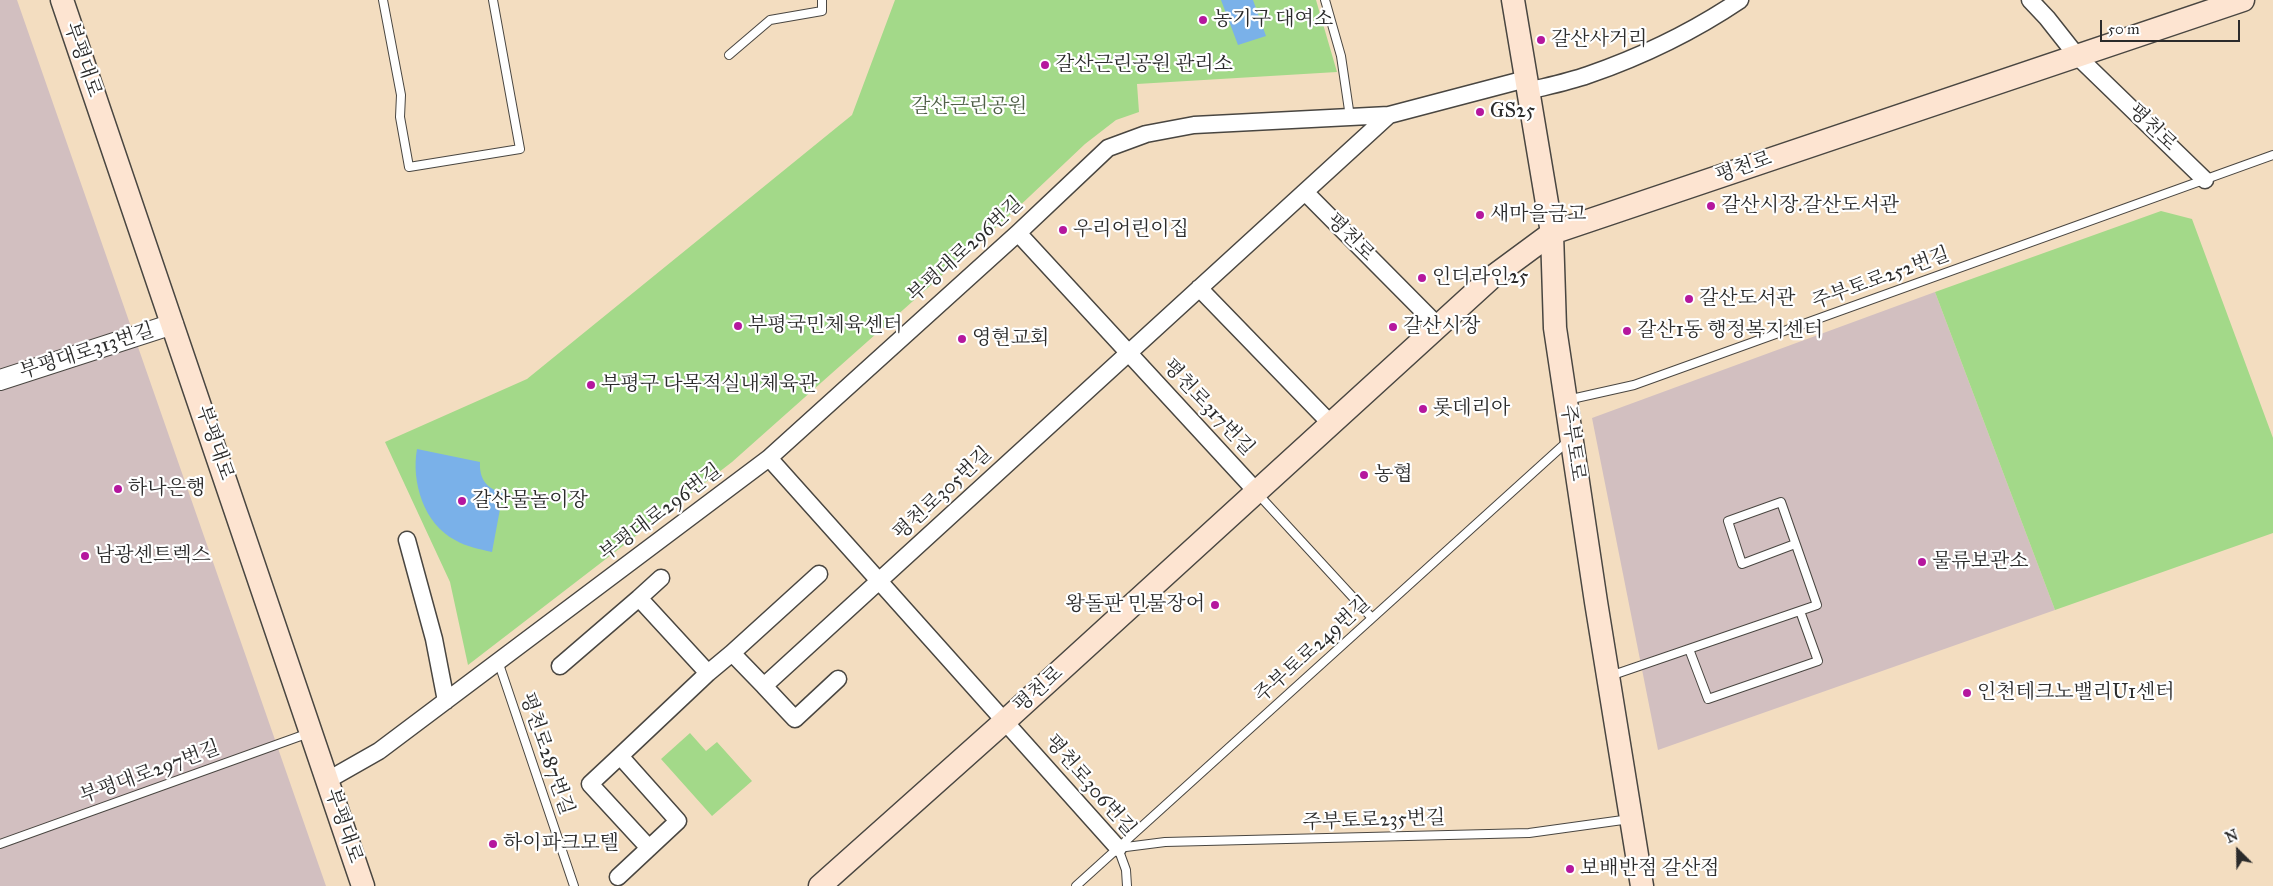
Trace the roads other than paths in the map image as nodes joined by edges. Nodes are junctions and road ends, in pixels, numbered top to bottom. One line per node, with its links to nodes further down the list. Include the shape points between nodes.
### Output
1 (62, 0): 21 (main road, 부평대로)
2 (383, 0): 3 (lane, via 401,95 400,116 409,167 520,150)
3 (492, 0)
4 (822, 0): 10 (lane, via 822,11 770,20)
5 (1325, 0): 14 (lane, via 1341,56)
6 (1513, 0): 12 (main road, 주부토로)
7 (1740, 0): 12 (street, 부평대로296번길, via 1640,54 1587,76)
8 (2030, 0): 11 (street, 평천로)
9 (2243, 0): 11 (main road, 평천로)
10 (729, 55)
11 (2077, 56): 16 (street, 평천로); 19 (main road, 평천로)
12 (1527, 85): 13 (street, 부평대로296번길); 19 (main road, 주부토로)
13 (1389, 115): 14 (street, 부평대로296번길); 17 (street, 부평대로296번길)
14 (1350, 118): 18 (street, 부평대로296번길, via 1194,126 1146,134 1108,148)
15 (2273, 155): 16 (lane, 주부토로252번길)
16 (2205, 180): 25 (lane, 주부토로252번길, via 1634,385)
17 (1304, 192): 20 (street, 부평대로296번길); 22 (street, 평천로)
18 (1018, 233): 23 (street, 평천로317번길); 28 (street, 부평대로296번길)
19 (1552, 233): 22 (main road, 평천로, via 1491,278); 25 (main road, 주부토로, via 1555,328)
20 (1199, 288): 23 (street); 26 (street)
21 (173, 324): 24 (street, 부평대로313번길); 48 (main road, 부평대로)
22 (1438, 326): 26 (main road, 평천로)
23 (1128, 353): 29 (street, 평천로317번길); 34 (street, 평천로305번길)
24 (0, 380)
25 (1566, 401): 27 (main road, 주부토로)
26 (1331, 424): 29 (main road, 평천로)
27 (1572, 438): 37 (lane, 주부토로249번길); 43 (main road, 주부토로)
28 (769, 458): 34 (street); 40 (street, 부평대로296번길)
29 (1256, 491): 37 (lane); 47 (main road, 평천로)
30 (407, 540): 46 (street, via 434,639)
31 (1795, 544): 31 (lane, via 1781,502 1728,521 1742,564); 36 (lane, via 1817,605)
32 (819, 574): 39 (street)
33 (662, 578): 35 (street)
34 (880, 582): 45 (street, 평천로305번길); 47 (street)
35 (639, 598): 41 (street); 42 (street)
36 (1800, 611): 38 (lane); 38 (lane, via 1818,660 1708,699)
37 (1372, 618): 54 (lane, 주부토로249번길)
38 (1689, 649): 43 (lane)
39 (732, 653): 42 (street); 45 (street)
40 (498, 662): 46 (street, 부평대로296번길); 57 (lane, 평천로287번길)
41 (560, 666)
42 (708, 673): 49 (street)
43 (1608, 677): 51 (main road, 주부토로)
44 (838, 679): 45 (street, via 795,719)
45 (764, 686)
46 (446, 700): 50 (street, 부평대로296번길, via 379,751)
47 (1005, 721): 54 (street, 평천로306번길); 58 (main road, 평천로)
48 (312, 732): 50 (main road, 부평대로); 52 (lane, 부평대로297번길)
49 (620, 756): 53 (street, via 678,821); 53 (street, via 590,784)
50 (328, 780): 56 (main road, 부평대로)
51 (1631, 819): 54 (lane, 주부토로235번길, via 1529,833 1165,842); 61 (main road, 주부토로)
52 (0, 844)
53 (649, 848): 55 (street)
54 (1118, 848): 59 (lane, 주부토로249번길); 60 (lane, 평천로306번길, via 1126,870)
55 (618, 877)
56 (364, 886)
57 (574, 886)
58 (820, 886)
59 (1076, 886)
60 (1127, 886)
61 (1642, 886)

